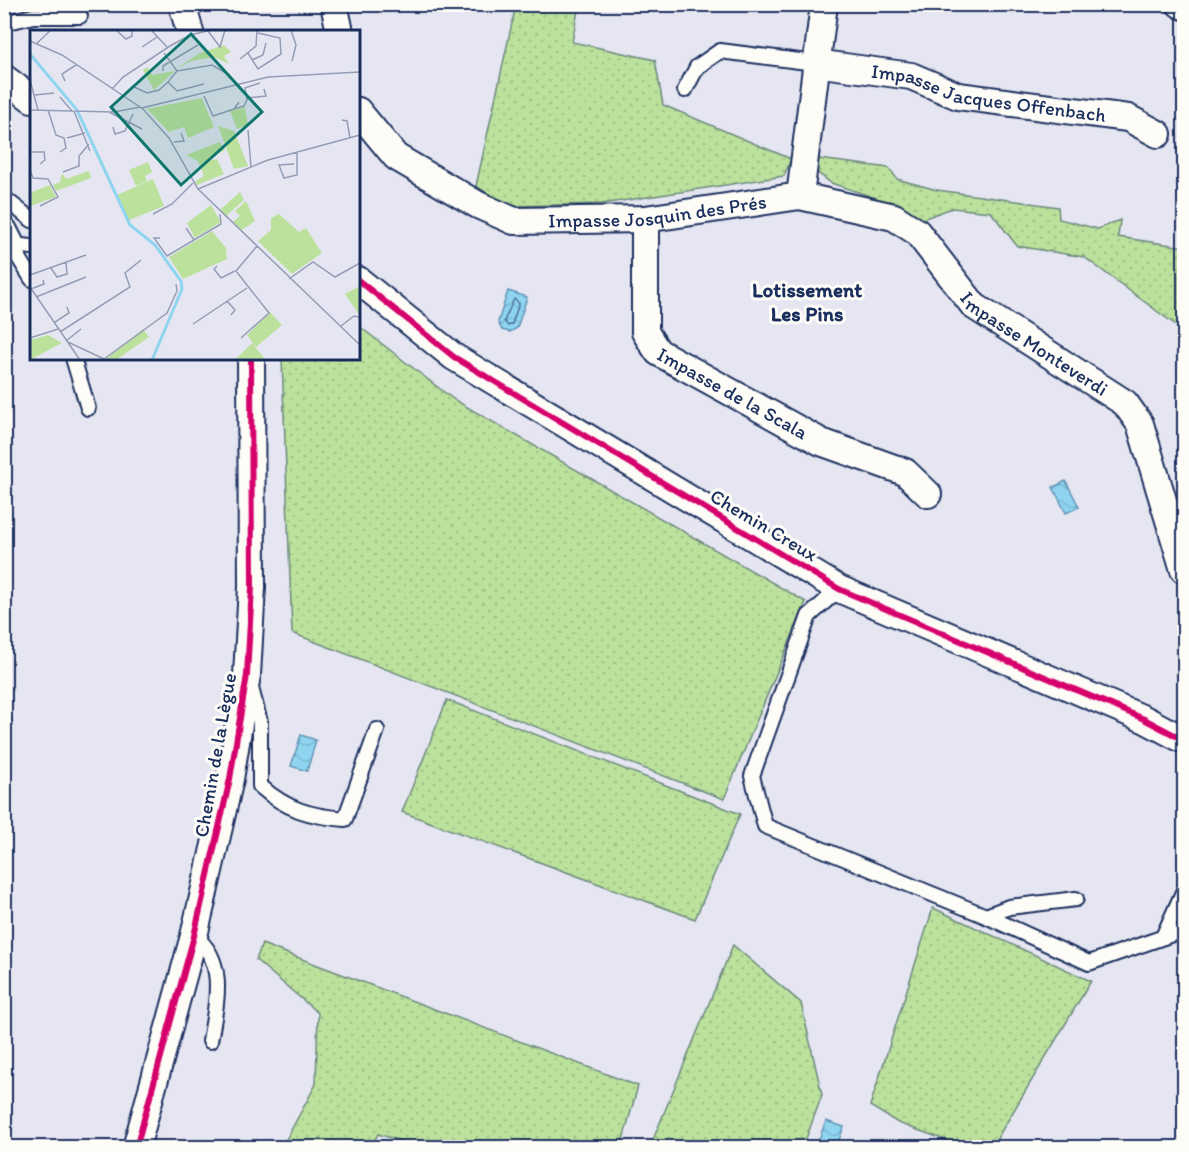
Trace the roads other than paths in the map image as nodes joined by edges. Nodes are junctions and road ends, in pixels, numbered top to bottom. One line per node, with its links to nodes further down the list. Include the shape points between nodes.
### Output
1 (182, 4): 8 (street)
2 (334, 4): 9 (street)
3 (824, 4): 10 (street)
4 (1180, 4): 5 (street)
5 (1185, 6)
6 (80, 16): 7 (lane, via 33,16)
7 (4, 23)
8 (189, 30)
9 (340, 30)
10 (815, 63): 12 (lane, via 720,51 697,67); 15 (street, Impasse Jacques Offenbach, via 911,76 958,96 1128,118); 16 (street)
11 (4, 78): 13 (street)
12 (685, 90)
13 (30, 98)
14 (360, 113): 19 (street, Impasse Josquin des Prés, via 396,157 478,205 514,221)
15 (1158, 134)
16 (801, 196): 19 (street, Impasse Josquin des Prés); 27 (street, Impasse Monteverdi, via 894,217 917,232 974,306 1125,404 1140,424)
17 (4, 198): 18 (lane)
18 (30, 218)
19 (645, 219): 26 (street, Impasse de la Scala, via 645,332 658,352 821,442 905,472)
20 (13, 243): 21 (lane)
21 (30, 275)
22 (360, 282): 28 (street, Chemin Creux, via 454,357)
23 (74, 360): 25 (lane)
24 (251, 360): 29 (street, Chemin de la Lègue, via 254,446)
25 (88, 408)
26 (928, 494)
27 (1184, 570)
28 (839, 589): 31 (street, Chemin Creux); 34 (lane, via 809,616 752,776 765,826)
29 (247, 675): 30 (lane, via 260,723 260,786 276,800 311,816 345,819); 36 (street, Chemin de la Lègue, via 230,779)
30 (377, 730)
31 (1185, 740)
32 (1185, 890): 37 (lane)
33 (1076, 899): 34 (lane, via 1009,907)
34 (986, 916): 37 (lane, via 1089,963)
35 (1185, 930): 37 (lane)
36 (194, 936): 38 (lane, via 205,944 214,960 218,990); 39 (street, Chemin de la Lègue)
37 (1162, 937)
38 (210, 1041)
39 (136, 1148)

